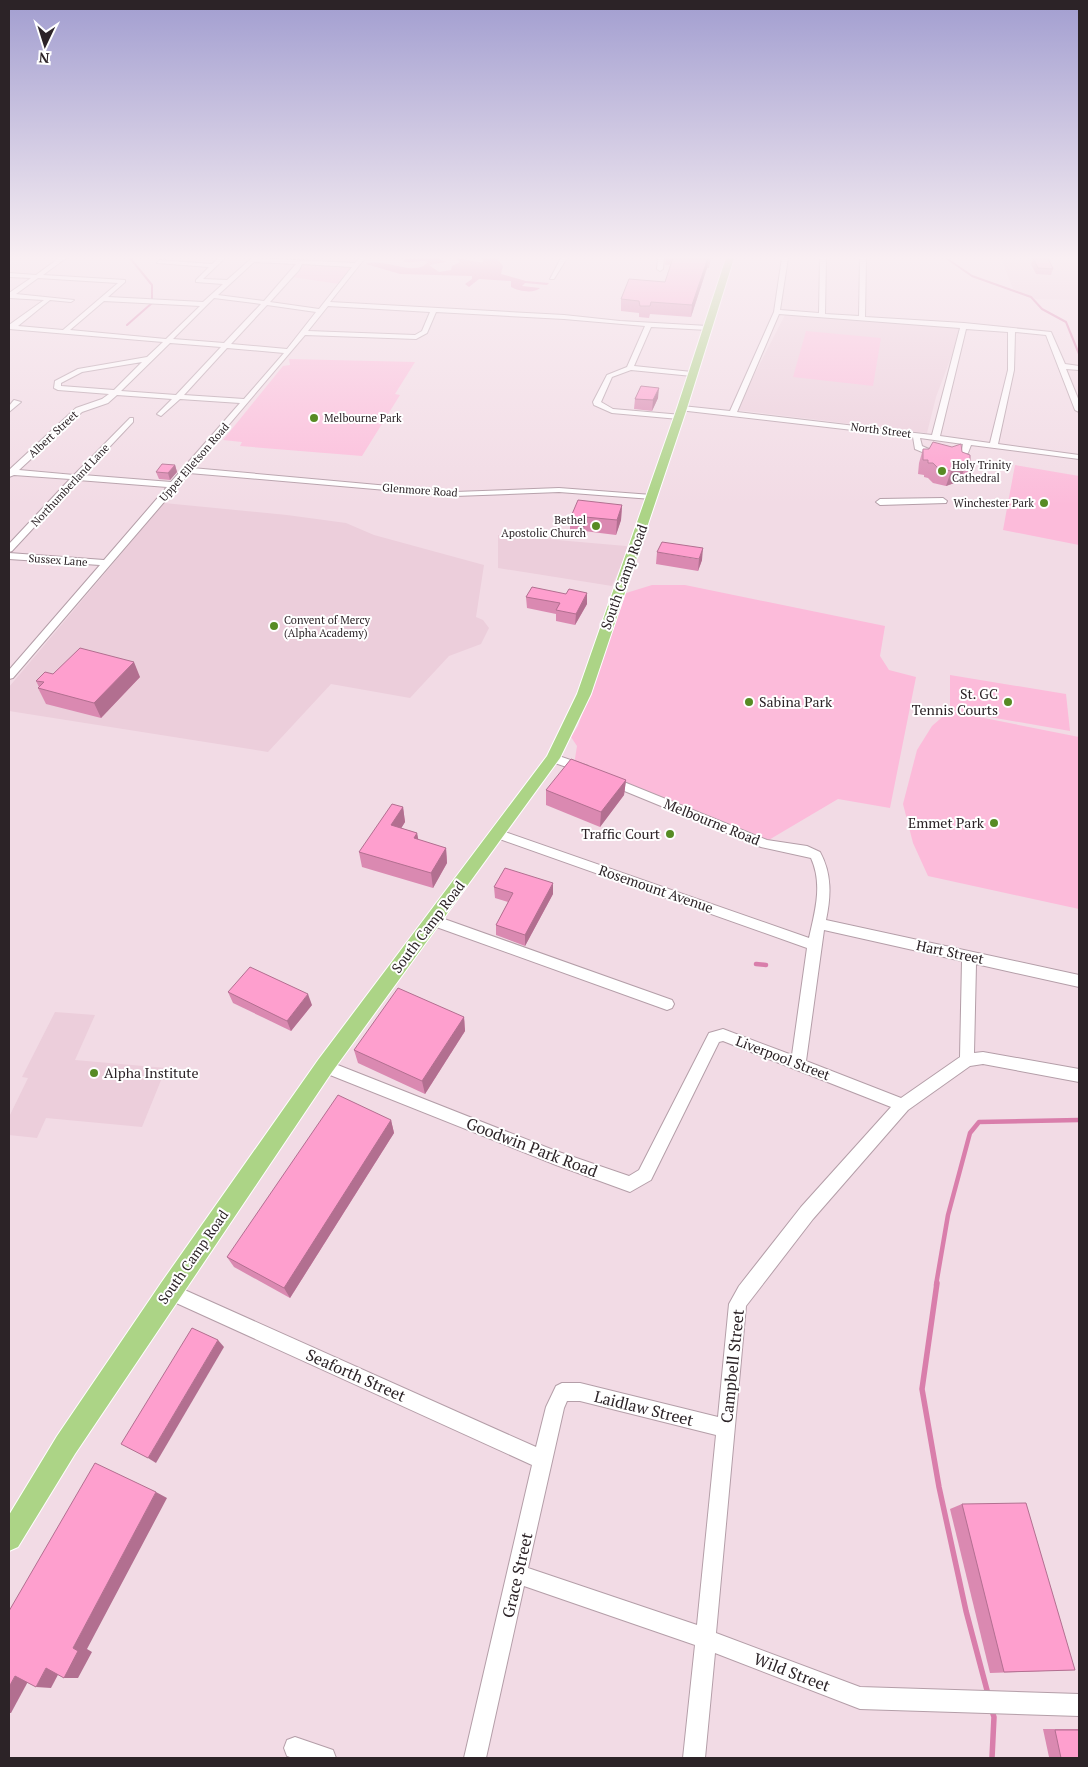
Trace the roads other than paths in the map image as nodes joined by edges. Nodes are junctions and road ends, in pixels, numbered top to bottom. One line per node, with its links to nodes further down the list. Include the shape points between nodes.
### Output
1 (150, 340): 10 (street)
2 (232, 340): 11 (street)
3 (298, 340): 12 (street, Upper Elletson Road)
4 (642, 340): 15 (street)
5 (704, 340): 17 (main road, South Camp Road)
6 (765, 340): 26 (street)
7 (961, 340): 29 (street)
8 (1014, 340): 31 (street)
9 (1052, 340): 14 (street)
10 (166, 342): 11 (street); 13 (street, Albert Street)
11 (226, 347): 12 (street); 19 (street)
12 (289, 351): 20 (street, Upper Elletson Road)
13 (150, 359): 18 (street, Albert Street); 18 (street, via 80,370 57,382 58,388)
14 (1062, 366): 16 (street); 23 (street)
15 (630, 368): 17 (street); 24 (street, North Street, via 608,376 598,405 612,411)
16 (1079, 368)
17 (692, 374): 24 (main road, South Camp Road)
18 (115, 393): 19 (street); 37 (street, Albert Street, via 105,401 79,410)
19 (178, 397): 20 (street); 25 (street)
20 (245, 401): 36 (street, Upper Elletson Road)
21 (17, 402): 22 (street)
22 (9, 410)
23 (1079, 410)
24 (681, 413): 26 (street, North Street); 40 (main road, South Camp Road)
25 (162, 414)
26 (732, 414): 28 (street, North Street)
27 (130, 420): 38 (street, Northumberland Lane)
28 (916, 434): 29 (street, North Street); 33 (street, via 918,446)
29 (939, 437): 30 (street, North Street); 32 (street)
30 (968, 440): 31 (street, North Street); 34 (street, via 965,451)
31 (994, 444): 35 (street, North Street)
32 (941, 450): 33 (street); 34 (street)
33 (932, 453): 34 (street)
34 (952, 456)
35 (1079, 457)
36 (187, 470): 39 (street, Upper Elletson Road); 40 (street, Glenmore Road, via 455,494 559,490)
37 (10, 473): 38 (street)
38 (77, 478): 39 (street); 43 (street, Northumberland Lane)
39 (174, 485): 45 (street, Upper Elletson Road)
40 (652, 497): 49 (main road, South Camp Road, via 584,694)
41 (943, 501): 42 (street)
42 (880, 502)
43 (9, 549)
44 (9, 556): 45 (street, Sussex Lane)
45 (106, 563): 47 (street, Upper Elletson Road)
46 (9, 662): 47 (street)
47 (21, 663): 48 (street, Upper Elletson Road)
48 (9, 676)
49 (553, 758): 50 (main road, South Camp Road); 52 (street, Melbourne Road, via 765,844 816,855 822,872)
50 (498, 834): 51 (main road, South Camp Road); 53 (street, Rosemount Avenue)
51 (432, 920): 56 (street); 59 (main road, South Camp Road)
52 (820, 924): 53 (street, Melbourne Road); 54 (street, Hart Street)
53 (814, 945): 58 (street, Melbourne Road)
54 (969, 956): 55 (street, Hart Street); 57 (street)
55 (1079, 981)
56 (667, 1004)
57 (967, 1060): 60 (street, via 983,1058); 62 (street, Campbell Street)
58 (798, 1064): 61 (street, Liverpool Street, via 723,1035 714,1037); 62 (street, Liverpool Street)
59 (325, 1066): 61 (street, Goodwin Park Road, via 630,1184 645,1175); 63 (main road, South Camp Road)
60 (1079, 1076)
61 (688, 1085)
62 (903, 1104): 65 (street, Campbell Street, via 807,1213 738,1304)
63 (169, 1291): 66 (street, Seaforth Street); 67 (main road, South Camp Road, via 66,1445)
64 (562, 1392): 65 (street, Laidlaw Street, via 580,1392); 66 (street, Grace Street)
65 (726, 1428): 69 (street, Campbell Street)
66 (542, 1460): 68 (street, Grace Street)
67 (9, 1538)
68 (518, 1574): 69 (street, Wild Street); 73 (street, Grace Street)
69 (706, 1639): 70 (street, Wild Street, via 860,1698); 74 (street, Campbell Street)
70 (1079, 1705)
71 (295, 1748): 72 (street)
72 (325, 1758)
73 (475, 1758)
74 (694, 1758)

